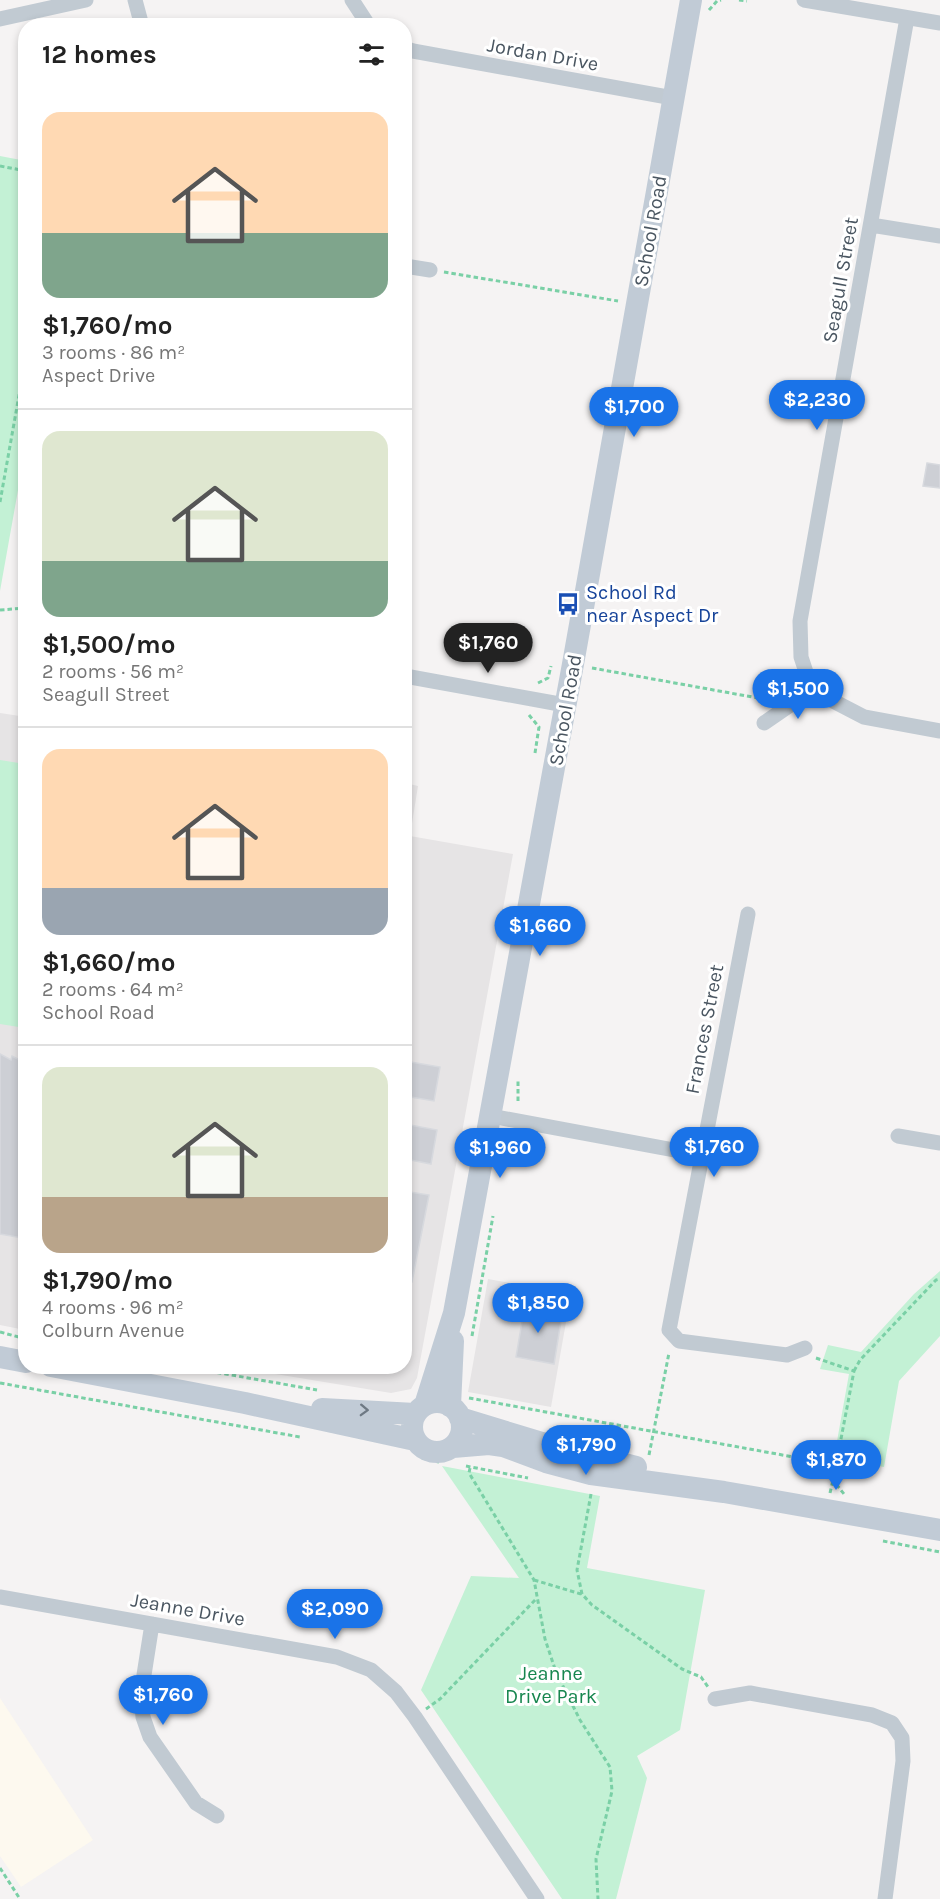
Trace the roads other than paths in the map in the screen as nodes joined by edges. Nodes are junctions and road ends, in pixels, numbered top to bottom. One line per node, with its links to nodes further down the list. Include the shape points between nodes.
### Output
1 (86, 0): 9 (street)
2 (135, 0): 6 (street)
3 (352, 0): 7 (street)
4 (691, 0): 12 (street, School Road)
5 (804, 0): 8 (street)
6 (140, 18)
7 (364, 18)
8 (907, 18): 10 (street); 13 (street, Seagull Street)
9 (0, 19)
10 (940, 23)
11 (412, 51): 12 (street, Jordan Drive)
12 (673, 98): 19 (street, School Road)
13 (871, 225): 14 (street); 18 (street, Seagull Street, via 800,621 801,657)
14 (940, 236)
15 (412, 267): 16 (street)
16 (430, 270)
17 (412, 677): 19 (street)
18 (812, 690): 20 (street); 21 (street, via 864,717)
19 (565, 705): 23 (street, School Road)
20 (764, 723)
21 (940, 731)
22 (748, 914): 26 (street, Frances Street)
23 (491, 1116): 26 (street); 27 (street, School Road)
24 (898, 1136): 25 (street)
25 (940, 1143)
26 (701, 1155): 28 (street, Frances Street, via 669,1330 679,1341 787,1355)
27 (454, 1313): 32 (street, School Road); 34 (street, School Road)
28 (806, 1348)
29 (0, 1357): 30 (street)
30 (18, 1360)
31 (93, 1374): 33 (street)
32 (458, 1406): 34 (street, via 437,1402); 36 (street, School Road, via 461,1434); 37 (street, via 542,1443)
33 (264, 1407): 34 (street, one-way to 34); 35 (street)
34 (420, 1409): 35 (street, School Road, via 411,1427)
35 (414, 1448): 36 (street, via 445,1451)
36 (453, 1458): 37 (street, via 489,1444 591,1474)
37 (724, 1492): 38 (street)
38 (940, 1530)
39 (0, 1597): 40 (street, Jeanne Drive)
40 (152, 1624): 42 (street, via 141,1694 143,1717 150,1737 196,1803); 43 (street, Jeanne Drive, via 337,1657 371,1670 396,1692 415,1717)
41 (715, 1699): 44 (street, via 750,1693 872,1715 892,1723 902,1738 903,1761)
42 (217, 1816)
43 (537, 1899)
44 (885, 1899)

